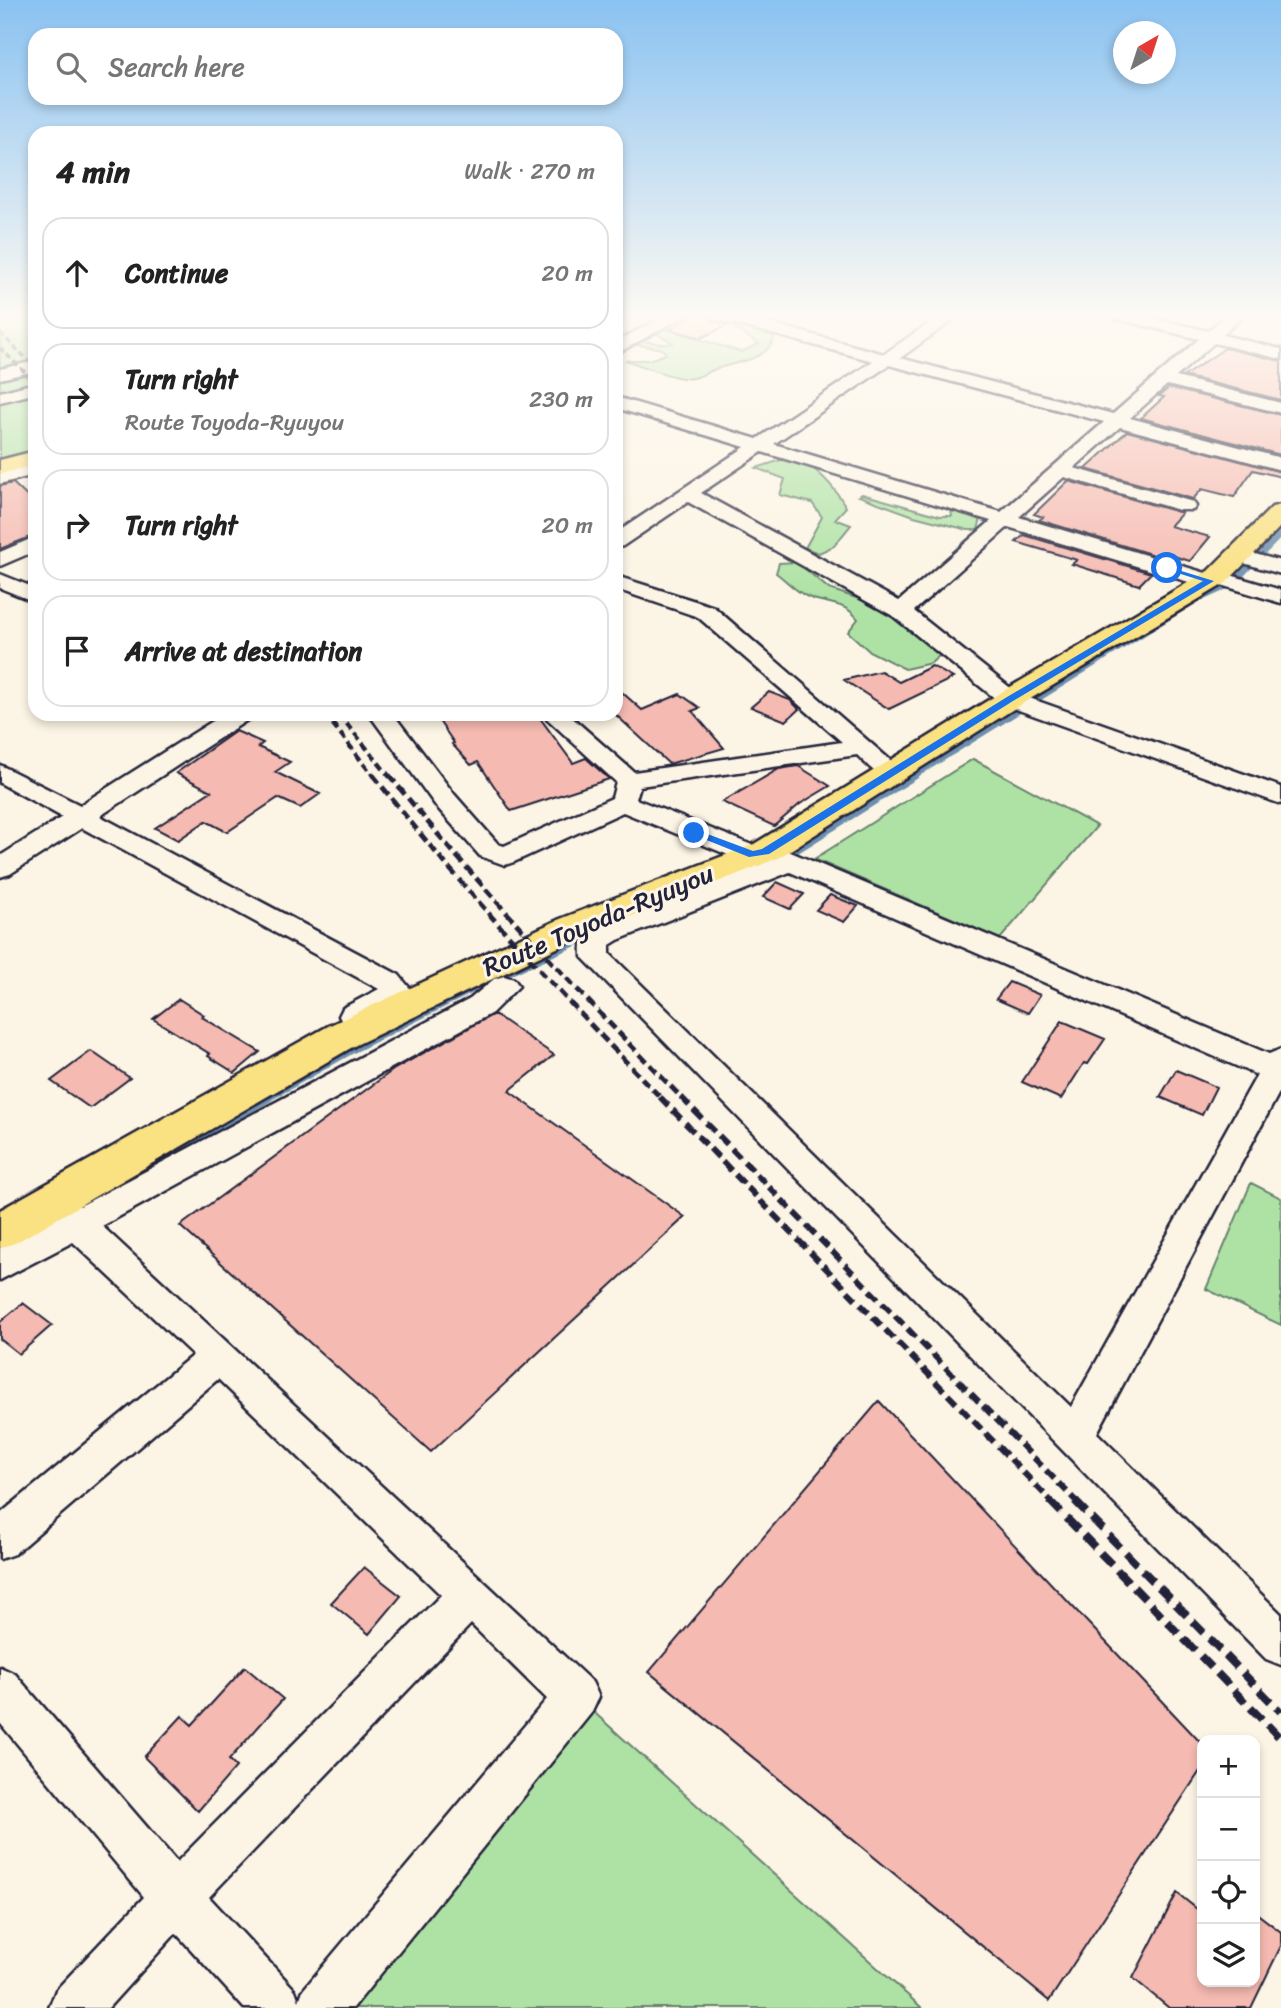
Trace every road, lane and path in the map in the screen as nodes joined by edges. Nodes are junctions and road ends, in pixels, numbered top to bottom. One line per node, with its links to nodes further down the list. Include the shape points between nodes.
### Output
1 (641, 409): 6 (street)
2 (812, 409): 6 (street)
3 (1071, 409): 5 (street)
4 (1131, 409): 5 (street)
5 (1117, 421): 7 (street); 8 (street)
6 (761, 446): 9 (street); 12 (street)
7 (1281, 464)
8 (1061, 470): 10 (street); 12 (street)
9 (688, 494): 13 (street); 22 (street)
10 (1186, 506)
11 (1281, 512): 17 (main road, Route Toyoda-Ryuyou)
12 (1005, 519): 17 (street); 22 (street)
13 (623, 537)
14 (28, 546): 15 (street)
15 (0, 560)
16 (1281, 568): 17 (street)
17 (1223, 571): 21 (street); 23 (main road, Route Toyoda-Ryuyou)
18 (0, 580): 20 (street)
19 (623, 584): 27 (street, via 706,612)
20 (28, 593)
21 (1281, 597)
22 (901, 611): 23 (street)
23 (1010, 699): 29 (main road, Route Toyoda-Ryuyou); 31 (street)
24 (230, 721): 32 (street)
25 (386, 721): 30 (street, via 445,800 489,850 505,856)
26 (561, 721): 30 (street)
27 (862, 747): 29 (street); 30 (street)
28 (0, 773): 32 (street)
29 (892, 773): 33 (main road, Route Toyoda-Ryuyou)
30 (626, 791): 33 (street)
31 (1281, 796)
32 (81, 816): 34 (street); 36 (street, via 397,990 295,1047)
33 (770, 856): 36 (main road, Route Toyoda-Ryuyou, via 572,927); 37 (street); 42 (street, via 608,933 595,942 596,957)
34 (0, 869)
35 (504, 986): 38 (street, via 481,1006)
36 (302, 1058): 38 (main road, Route Toyoda-Ryuyou)
37 (1279, 1067): 42 (street)
38 (63, 1212): 39 (main road, Route Toyoda-Ryuyou); 40 (street); 41 (street)
39 (0, 1231)
40 (0, 1265)
41 (219, 1356): 43 (street); 44 (street)
42 (1075, 1436): 45 (street)
43 (0, 1540)
44 (470, 1595): 47 (street); 50 (street, via 576,1697)
45 (1281, 1644)
46 (0, 1689): 47 (street)
47 (176, 1897): 48 (street); 49 (street)
48 (74, 2008)
49 (277, 2008)
50 (321, 2008)

